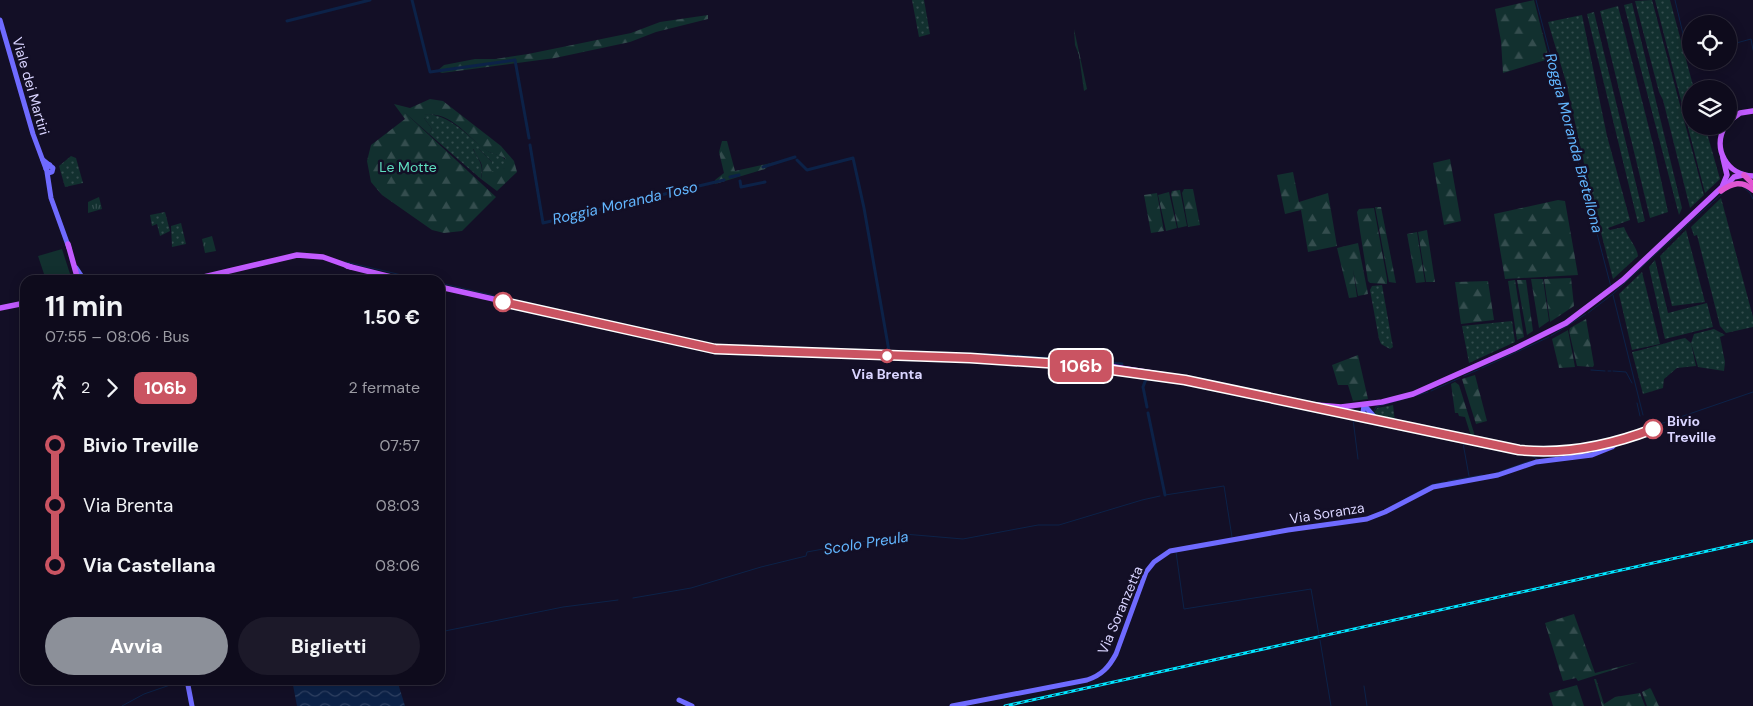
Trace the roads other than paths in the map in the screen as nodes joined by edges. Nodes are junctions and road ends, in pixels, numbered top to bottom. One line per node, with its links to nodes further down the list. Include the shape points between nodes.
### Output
1 (0, 20): 12 (main road, Viale dei Martiri, via 41,158 49,169 50,191)
2 (1753, 111): 3 (main road)
3 (1737, 115)
4 (1722, 135): 5 (main road)
5 (1723, 158): 6 (main road, via 1733,170); 11 (main road, via 1727,169 1725,182)
6 (1744, 175): 7 (main road); 8 (highway); 10 (main road, via 1732,178)
7 (1753, 176)
8 (1753, 184)
9 (1753, 190): 10 (highway, via 1737,183)
10 (1722, 191): 11 (main road)
11 (1696, 212): 27 (main road, via 1623,280 1566,323 1413,394)
12 (68, 244): 17 (main road); 18 (main road, Viale dei Martiri)
13 (325, 257): 14 (main road); 15 (main road, via 308,255); 16 (main road)
14 (304, 258): 15 (main road); 16 (main road)
15 (279, 260): 19 (main road)
16 (351, 267): 20 (main road)
17 (77, 275)
18 (80, 275)
19 (213, 275)
20 (384, 275)
21 (445, 288): 24 (main road, via 715,349)
22 (20, 304): 23 (main road)
23 (0, 308)
24 (1076, 365): 25 (main road); 25 (main road)
25 (1137, 371): 26 (main road); 26 (main road)
26 (1185, 380): 28 (main road)
27 (1382, 402): 29 (main road); 30 (main road, via 1372,408)
28 (1292, 403): 29 (main road, via 1328,407); 31 (main road)
29 (1364, 405): 30 (main road); 31 (main road)
30 (1370, 414): 32 (main road)
31 (1367, 420): 32 (main road)
32 (1379, 422): 33 (main road, Via Soranza, via 1531,452 1578,450 1619,441 1592,455 1536,462 1498,475 1433,487 1368,519)
33 (1174, 550): 38 (main road, Via Soranzetta, via 1150,567 1110,664 1100,674 1087,680)
34 (188, 685): 36 (main road)
35 (679, 700): 37 (main road)
36 (192, 706)
37 (692, 706)
38 (952, 706)

